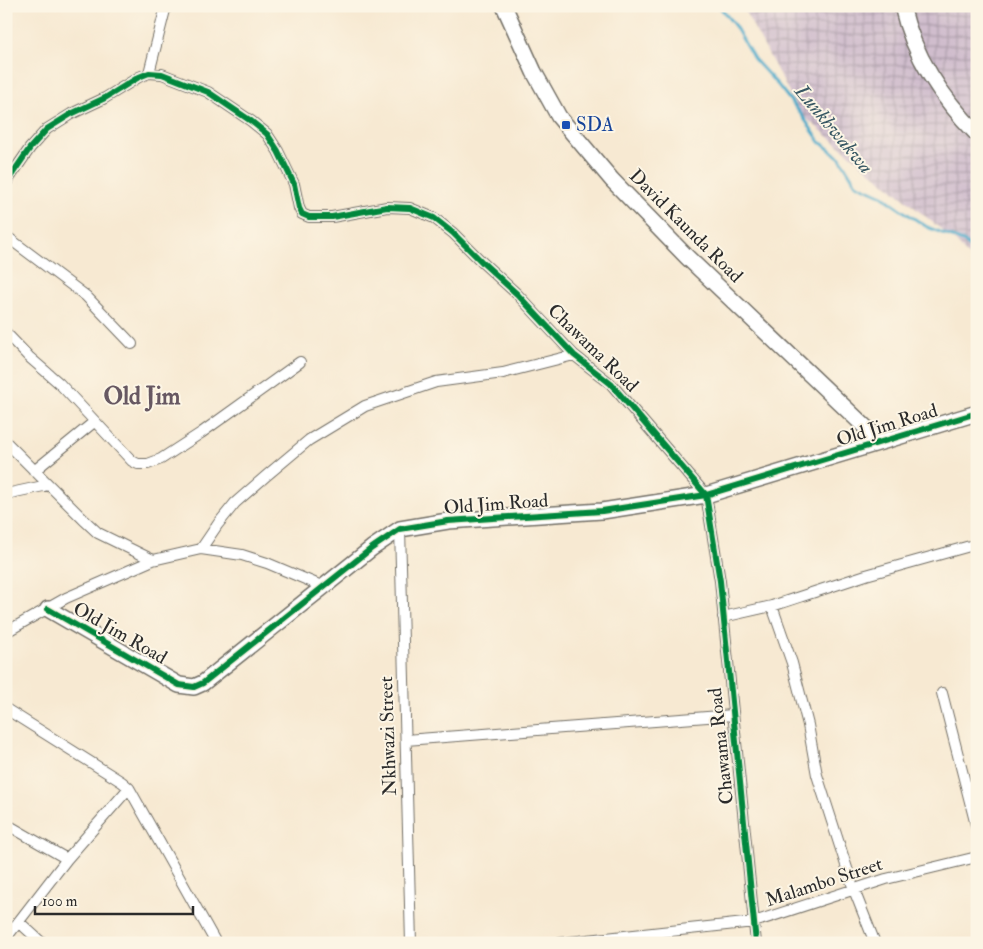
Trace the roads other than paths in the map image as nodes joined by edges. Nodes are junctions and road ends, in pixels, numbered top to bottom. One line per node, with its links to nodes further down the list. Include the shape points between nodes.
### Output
1 (166, 6): 4 (street)
2 (504, 6): 15 (street, David Kaunda Road, via 559,117 612,180 687,257)
3 (902, 6): 5 (street, via 926,71 955,112)
4 (149, 73): 6 (street, via 47,129); 10 (street, Chawama Road, via 162,74 208,92 267,134 294,184 302,214 332,217 387,207 410,208 434,218 517,294)
5 (977, 134)
6 (6, 183)
7 (6, 236): 9 (street, via 86,296)
8 (6, 333): 13 (street, via 59,383)
9 (132, 344)
10 (574, 355): 19 (street, Chawama Road, via 611,384); 22 (street, via 504,373 436,382 365,406 309,440 235,503)
11 (300, 362): 13 (street, via 201,433 148,464 132,461)
12 (977, 413): 15 (street, Old Jim Road)
13 (94, 422): 16 (street)
14 (6, 442): 16 (street)
15 (881, 442): 19 (street, Old Jim Road)
16 (34, 471): 17 (street)
17 (48, 485): 18 (street); 23 (street, via 98,532)
18 (6, 494)
19 (706, 495): 20 (street, Old Jim Road, via 602,512 448,521); 27 (street, Chawama Road)
20 (400, 529): 24 (street, Old Jim Road); 32 (street, Nkhwazi Street)
21 (977, 544): 25 (street)
22 (201, 549): 23 (street); 24 (street, via 259,560)
23 (153, 560): 26 (street)
24 (324, 588): 26 (street, Old Jim Road, via 194,687 180,685)
25 (772, 606): 27 (street); 38 (street, via 808,724 817,775)
26 (48, 608): 28 (street)
27 (723, 617): 31 (street, Chawama Road)
28 (6, 632)
29 (942, 693): 35 (street)
30 (6, 709): 33 (street)
31 (733, 715): 32 (street); 40 (street, Chawama Road)
32 (406, 740): 44 (street, Nkhwazi Street)
33 (129, 788): 37 (street); 43 (street)
34 (6, 824): 37 (street)
35 (977, 829)
36 (977, 857): 38 (street, Malambo Street)
37 (67, 859): 39 (street)
38 (854, 890): 40 (street, Malambo Street); 47 (street)
39 (19, 922): 41 (street); 42 (street)
40 (754, 922): 45 (street, Malambo Street); 46 (street, Chawama Road)
41 (6, 938)
42 (42, 943)
43 (216, 943)
44 (411, 943)
45 (560, 943)
46 (756, 943)
47 (875, 943)

